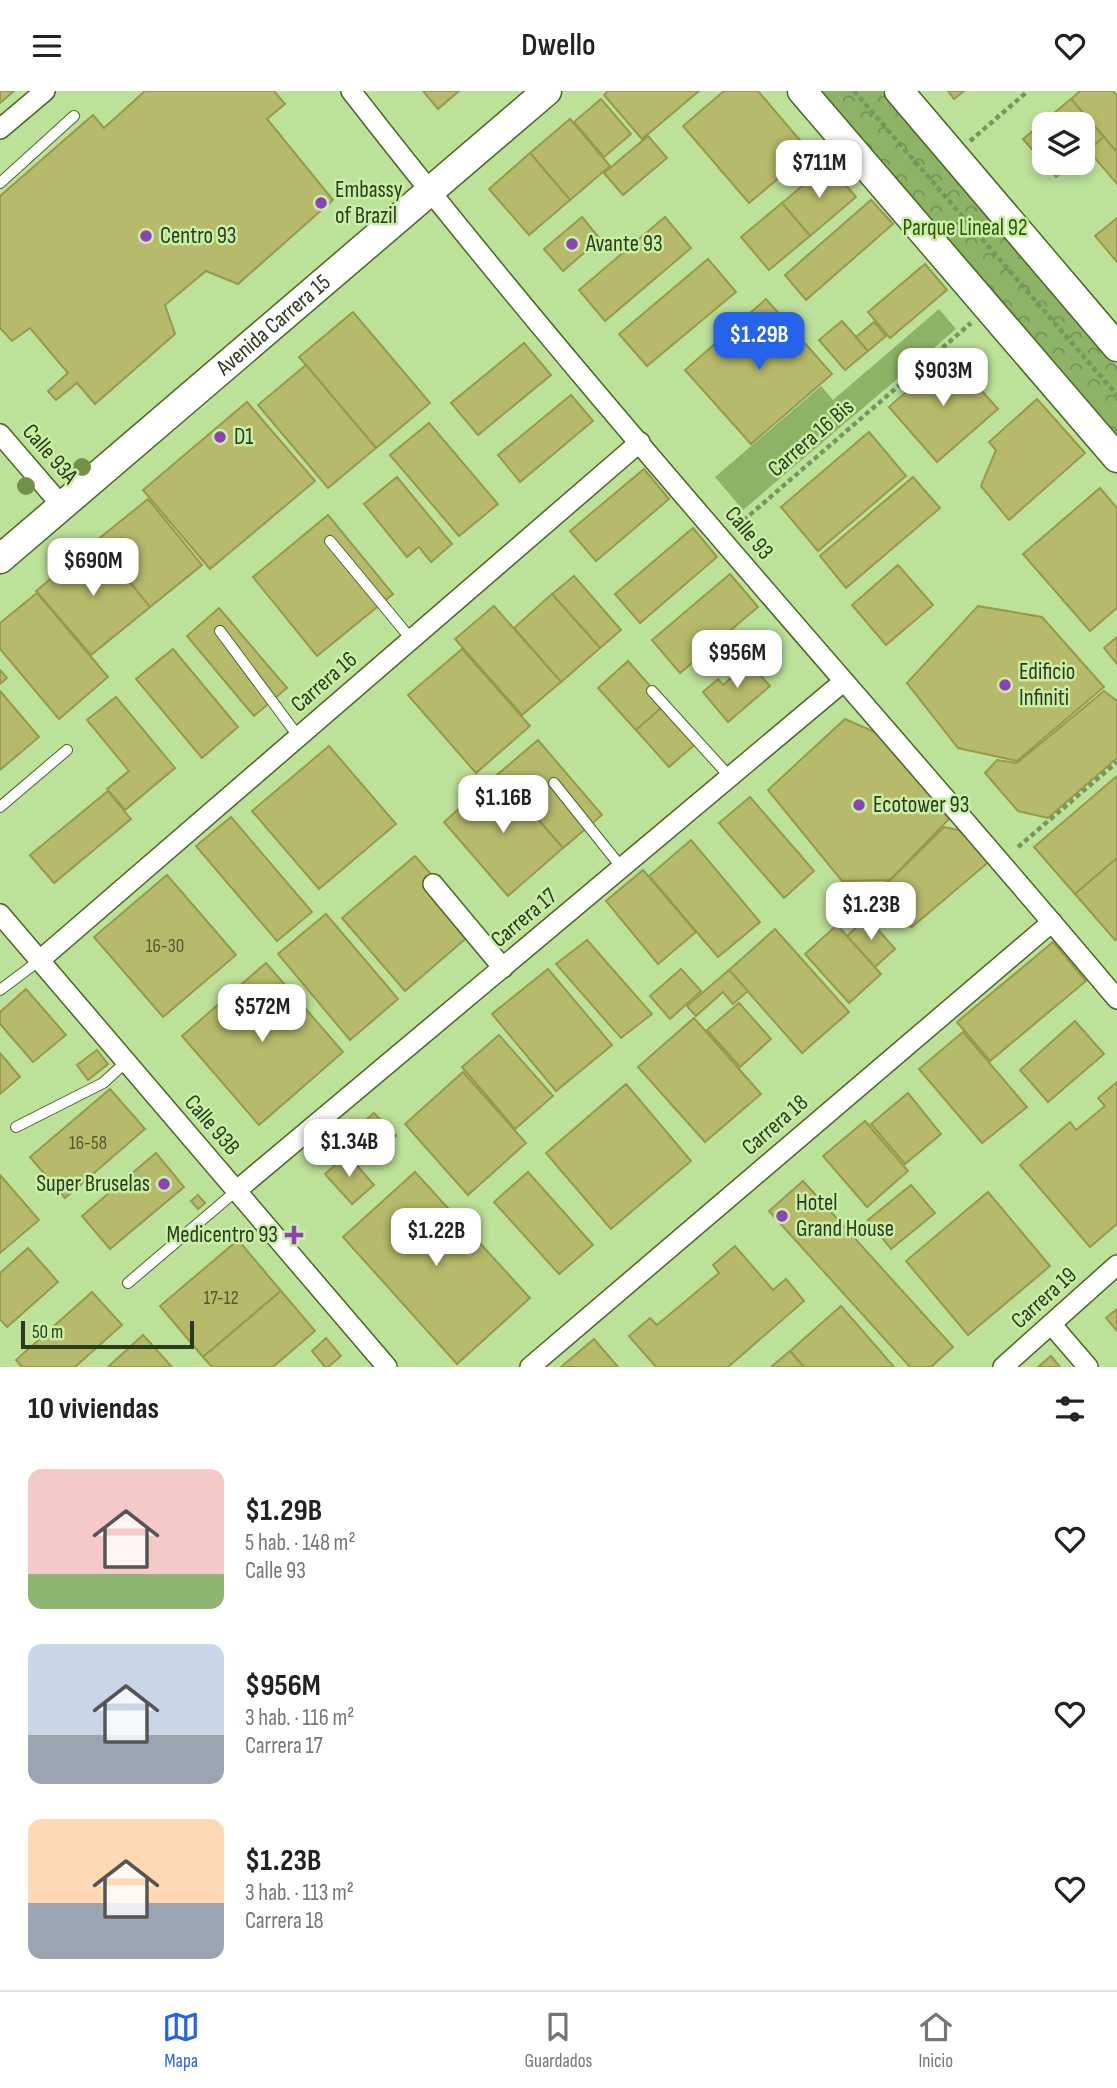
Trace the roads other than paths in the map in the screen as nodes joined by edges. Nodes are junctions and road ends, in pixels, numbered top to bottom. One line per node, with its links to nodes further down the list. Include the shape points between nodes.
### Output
1 (45, 91): 7 (street)
2 (351, 91): 9 (street, Calle 93)
3 (547, 91): 9 (main road, Avenida Carrera 15)
4 (802, 91): 13 (main road, via 833,141)
5 (899, 91): 10 (main road)
6 (74, 116): 8 (lane)
7 (0, 129)
8 (0, 183)
9 (430, 193): 12 (street, Calle 93); 14 (main road, Avenida Carrera 15)
10 (1117, 347)
11 (0, 434): 14 (street, Calle 93A)
12 (640, 442): 18 (street, Carrera 16); 19 (street, Calle 93)
13 (1117, 458)
14 (62, 506): 16 (main road, Avenida Carrera 15)
15 (330, 541): 18 (lane)
16 (0, 559)
17 (220, 631): 21 (lane)
18 (411, 639): 21 (street, Carrera 16)
19 (843, 682): 23 (street, Carrera 17); 29 (street, Calle 93)
20 (652, 691): 23 (lane)
21 (298, 736): 30 (street, Carrera 16)
22 (67, 750): 25 (lane)
23 (730, 777): 26 (street, Carrera 17)
24 (554, 783): 26 (lane)
25 (0, 807)
26 (622, 868): 31 (street, Carrera 17)
27 (433, 884): 31 (street)
28 (0, 914): 30 (street, Calle 93B)
29 (1052, 922): 33 (street, Calle 93); 41 (street, Carrera 18)
30 (40, 960): 32 (lane); 34 (street, Calle 93B)
31 (503, 968): 36 (street, Carrera 17)
32 (0, 990)
33 (1117, 999)
34 (126, 1062): 35 (lane, via 103,1083); 36 (street, Calle 93B)
35 (16, 1127)
36 (236, 1191): 38 (lane); 40 (street, Calle 93B)
37 (1117, 1265): 39 (street, Carrera 19)
38 (128, 1283)
39 (1051, 1324): 42 (street, Carrera 19); 43 (street)
40 (387, 1367)
41 (530, 1367)
42 (1003, 1367)
43 (1088, 1367)

